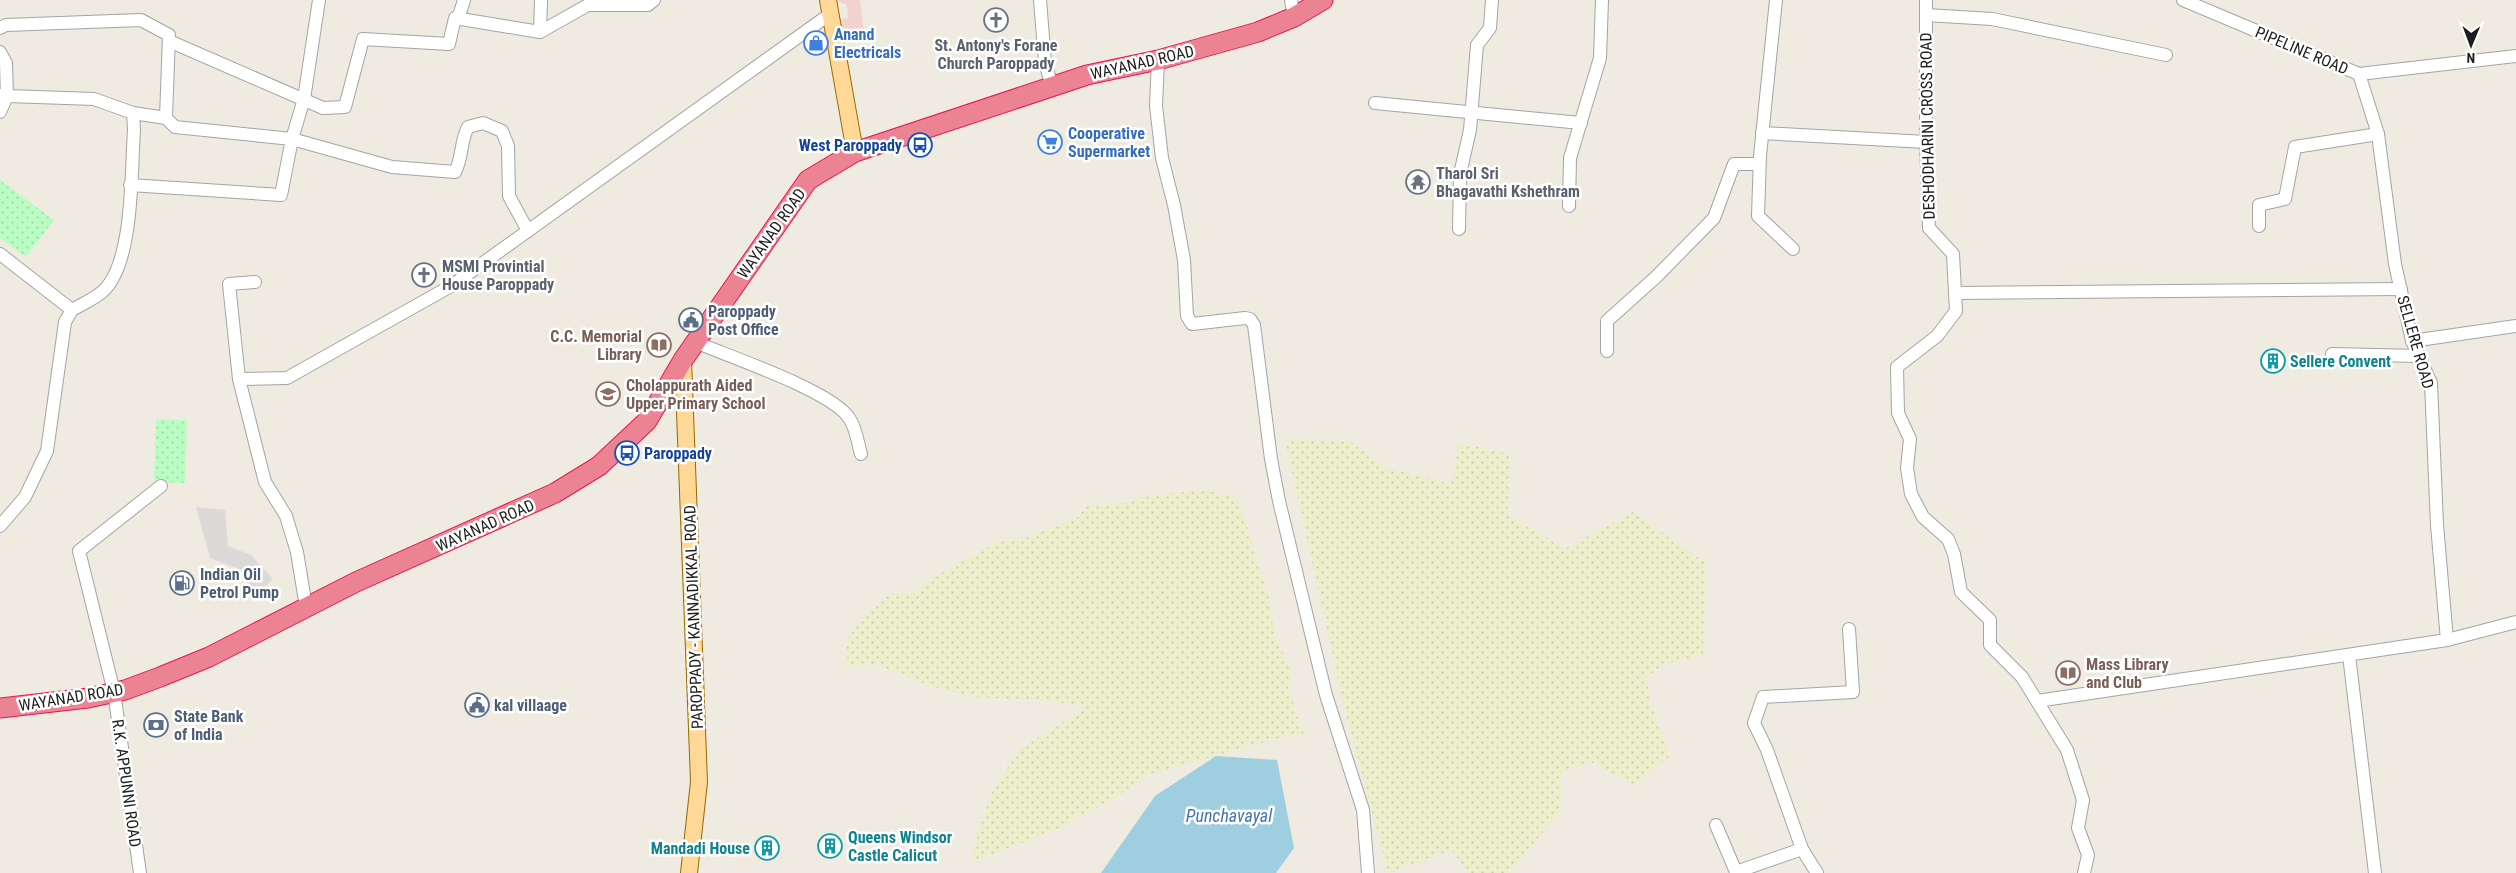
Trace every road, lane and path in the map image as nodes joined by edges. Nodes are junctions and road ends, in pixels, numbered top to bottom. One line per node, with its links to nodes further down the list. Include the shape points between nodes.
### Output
1 (318, 0): 26 (street)
2 (464, 0): 15 (street)
3 (541, 0): 17 (street)
4 (654, 0): 17 (street, via 648,6 588,6)
5 (1040, 0): 24 (street, via 1045,62)
6 (1323, 0): 13 (highway, WAYANAD ROAD)
7 (1492, 0): 29 (street, via 1490,28 1477,45)
8 (1602, 0): 32 (street, via 1600,58)
9 (1776, 0): 33 (street)
10 (1926, 0): 14 (street, DESHODHARINI CROSS ROAD)
11 (2183, 0): 23 (street, PIPELINE ROAD)
12 (829, 7): 37 (main road); 43 (street)
13 (1293, 8): 22 (highway, WAYANAD ROAD, via 1258,32)
14 (1926, 15): 20 (street, via 1992,20); 36 (street, DESHODHARINI CROSS ROAD)
15 (458, 19): 17 (street); 26 (street, via 455,18 449,44 363,39 345,107 323,108)
16 (0, 28): 18 (street, via 6,25 142,20 169,35)
17 (540, 32)
18 (169, 40): 26 (street); 31 (street)
19 (0, 52): 25 (street, via 6,63)
20 (2166, 55)
21 (2516, 56): 23 (street, PIPELINE ROAD)
22 (1158, 60): 24 (highway, WAYANAD ROAD, via 1087,75); 73 (street, via 1156,106 1162,158 1184,260 1187,316 1192,324 1245,318 1254,325 1279,501 1326,696 1363,810)
23 (2359, 74): 34 (street, SELLERE ROAD)
24 (1052, 87): 37 (highway, WAYANAD ROAD)
25 (4, 96): 28 (street); 30 (street, via 94,99)
26 (304, 99): 35 (street)
27 (1375, 103): 29 (street)
28 (0, 112)
29 (1471, 112): 32 (street); 42 (street, via 1460,174)
30 (133, 114): 31 (street); 39 (street)
31 (166, 118): 35 (street, via 175,127)
32 (1581, 123): 40 (street, via 1570,158)
33 (1762, 134): 36 (street); 38 (street)
34 (2378, 134): 41 (street, via 2295,147 2285,199 2259,205); 47 (street, SELLERE ROAD, via 2394,264)
35 (292, 140): 39 (street, via 281,195); 43 (street, via 392,167 455,172 461,162 462,139 468,127 483,123 502,131 508,146 509,196)
36 (1926, 142): 48 (street, DESHODHARINI CROSS ROAD, via 1929,228 1953,254)
37 (855, 152): 52 (highway, WAYANAD ROAD, via 808,180)
38 (1759, 164): 44 (street, via 1758,216); 53 (street, via 1734,164 1714,218 1607,321)
39 (130, 185): 49 (street, via 125,250 115,276 102,292)
40 (1569, 206)
41 (2259, 226)
42 (1460, 228)
43 (528, 231): 57 (street, via 452,286 287,378)
44 (1793, 249)
45 (0, 254): 49 (street)
46 (255, 282): 57 (street, via 229,284)
47 (2401, 289): 48 (street); 51 (street, SELLERE ROAD)
48 (1955, 293): 67 (street, DESHODHARINI CROSS ROAD, via 1956,311 1937,336 1897,367 1898,414 1910,439 1907,468 1911,494 1923,517 1948,539 1961,592 1990,620 1990,645 2022,677)
49 (72, 310): 60 (street, via 65,322 47,451 25,497)
50 (2516, 326): 51 (street)
51 (2412, 341): 55 (street, SELLERE ROAD)
52 (695, 342): 56 (highway, WAYANAD ROAD); 58 (street, via 794,383 833,403 850,418)
53 (1606, 351)
54 (2332, 354): 55 (street)
55 (2419, 356): 64 (street, SELLERE ROAD, via 2430,382)
56 (682, 360): 61 (highway, WAYANAD ROAD, via 647,421 599,466 554,493); 72 (main road, PAROPPADY - KANNADIKKAL ROAD, via 699,782)
57 (239, 379): 61 (street, via 265,482 286,516 297,552)
58 (861, 454)
59 (161, 486): 66 (street, R.K. APPUNNI ROAD, via 78,551)
60 (0, 526)
61 (306, 607): 66 (highway, WAYANAD ROAD, via 209,657)
62 (2516, 622): 64 (street)
63 (1850, 629): 70 (street, via 1852,692 1763,697 1754,723 1767,750)
64 (2447, 640): 65 (street)
65 (2349, 654): 67 (street); 76 (street)
66 (114, 692): 68 (highway, WAYANAD ROAD); 71 (street, R.K. APPUNNI ROAD)
67 (2036, 700): 75 (street, DESHODHARINI CROSS ROAD, via 2067,750 2083,800 2078,828 2088,855)
68 (0, 708)
69 (1716, 825): 70 (street, via 1736,872)
70 (1802, 849): 74 (street)
71 (140, 873)
72 (689, 873)
73 (1368, 873)
74 (1817, 873)
75 (2084, 873)
76 (2376, 873)

